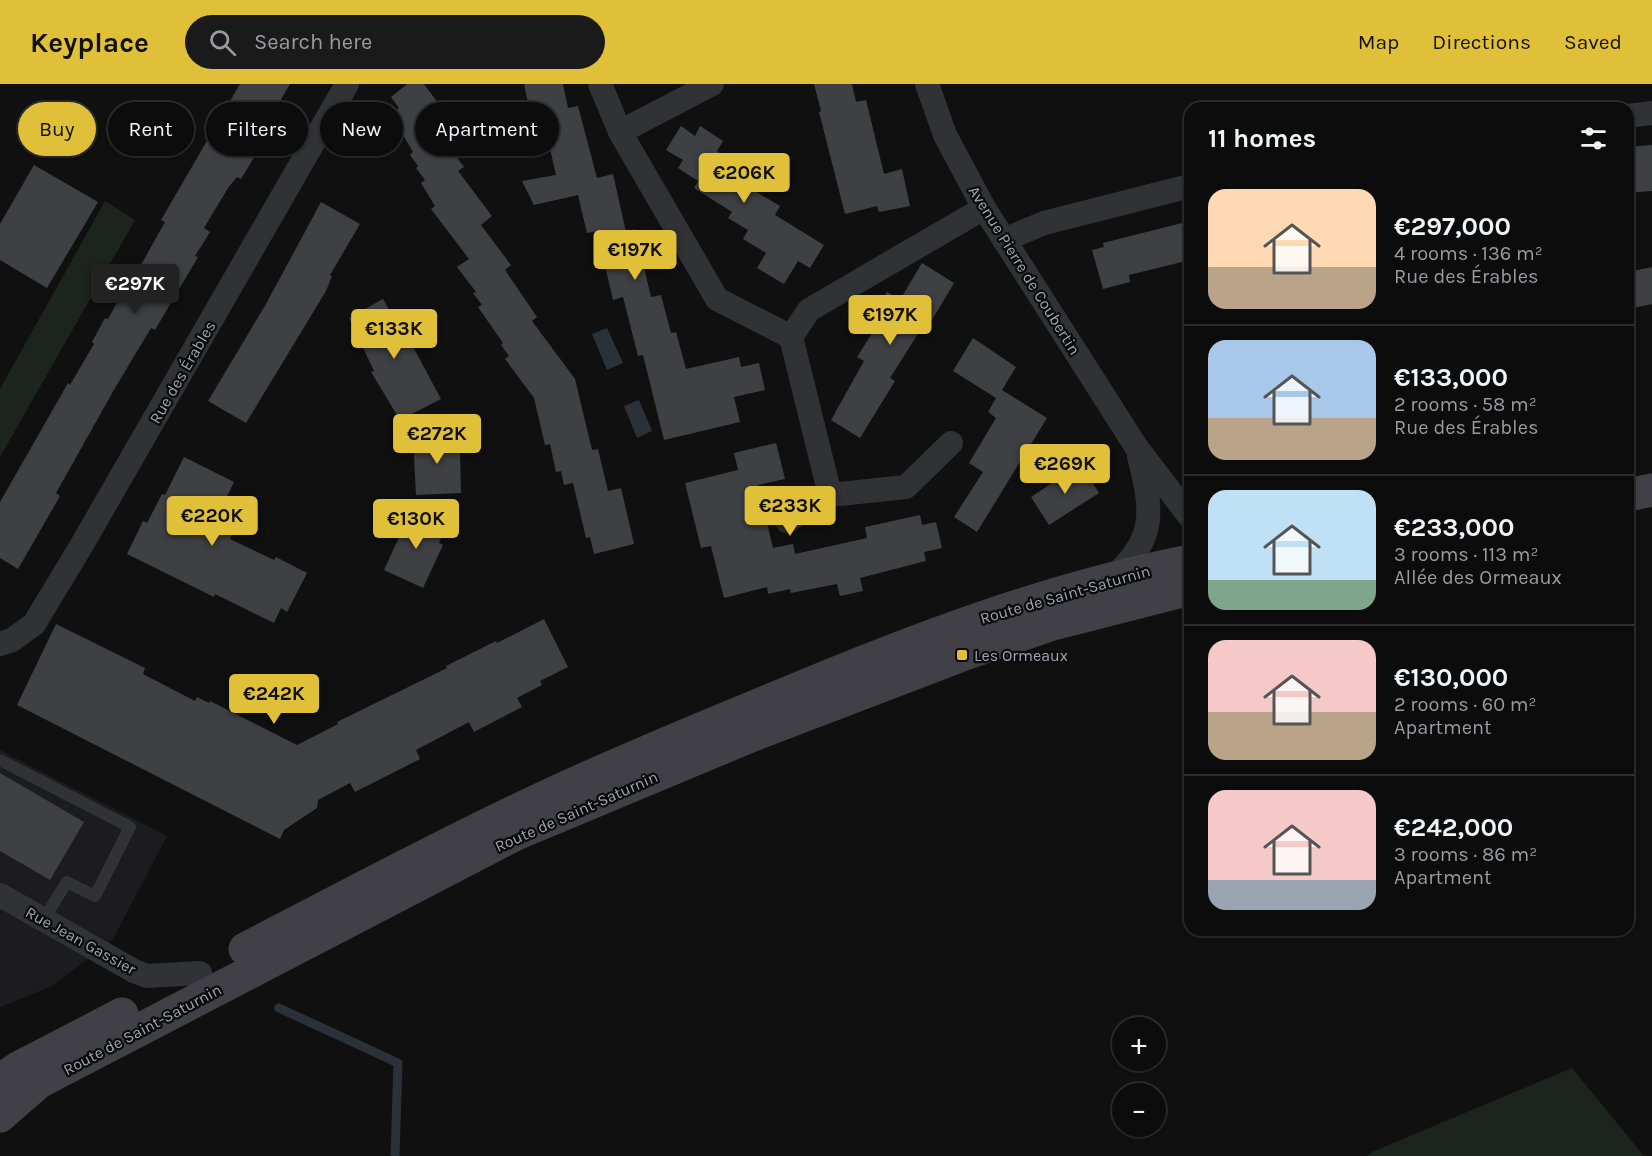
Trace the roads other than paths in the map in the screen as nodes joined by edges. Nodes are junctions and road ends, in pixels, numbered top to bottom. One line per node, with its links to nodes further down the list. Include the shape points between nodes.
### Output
1 (347, 84): 24 (street, Rue des Érables, via 34,624)
2 (600, 84): 7 (street)
3 (712, 84): 7 (street)
4 (927, 84): 9 (street, Avenue Pierre de Coubertin, via 945,135)
5 (1652, 113): 6 (street)
6 (1634, 115)
7 (620, 132): 11 (street, via 717,299)
8 (1184, 188): 10 (street, via 1044,223)
9 (984, 208): 10 (street, Avenue Pierre de Coubertin); 11 (street, via 809,310)
10 (1005, 240): 13 (street, Avenue Pierre de Coubertin)
11 (791, 338): 18 (street)
12 (951, 443): 18 (street, via 906,487)
13 (1137, 448): 19 (street, Avenue Pierre de Coubertin); 22 (street, Avenue Pierre de Coubertin, via 1147,487 1148,527)
14 (1652, 467): 15 (main road)
15 (1634, 471)
16 (1652, 490): 17 (main road)
17 (1634, 494)
18 (830, 495): 20 (street)
19 (1184, 509)
20 (787, 521)
21 (1184, 562): 22 (main road, Route de Saint-Saturnin)
22 (1110, 580): 28 (main road, Route de Saint-Saturnin, via 975,619 643,753 471,832)
23 (1184, 591): 30 (main road, Route de Saint-Saturnin, via 1053,624 962,655 753,735 516,834 39,1082)
24 (0, 644)
25 (0, 760): 27 (lane, via 130,827 95,896 67,882)
26 (0, 895): 27 (street, Rue Jean Gassier)
27 (43, 920): 28 (street, Rue Jean Gassier, via 147,976)
28 (200, 973): 29 (main road, Route de Saint-Saturnin)
29 (0, 1080)
30 (0, 1116)

